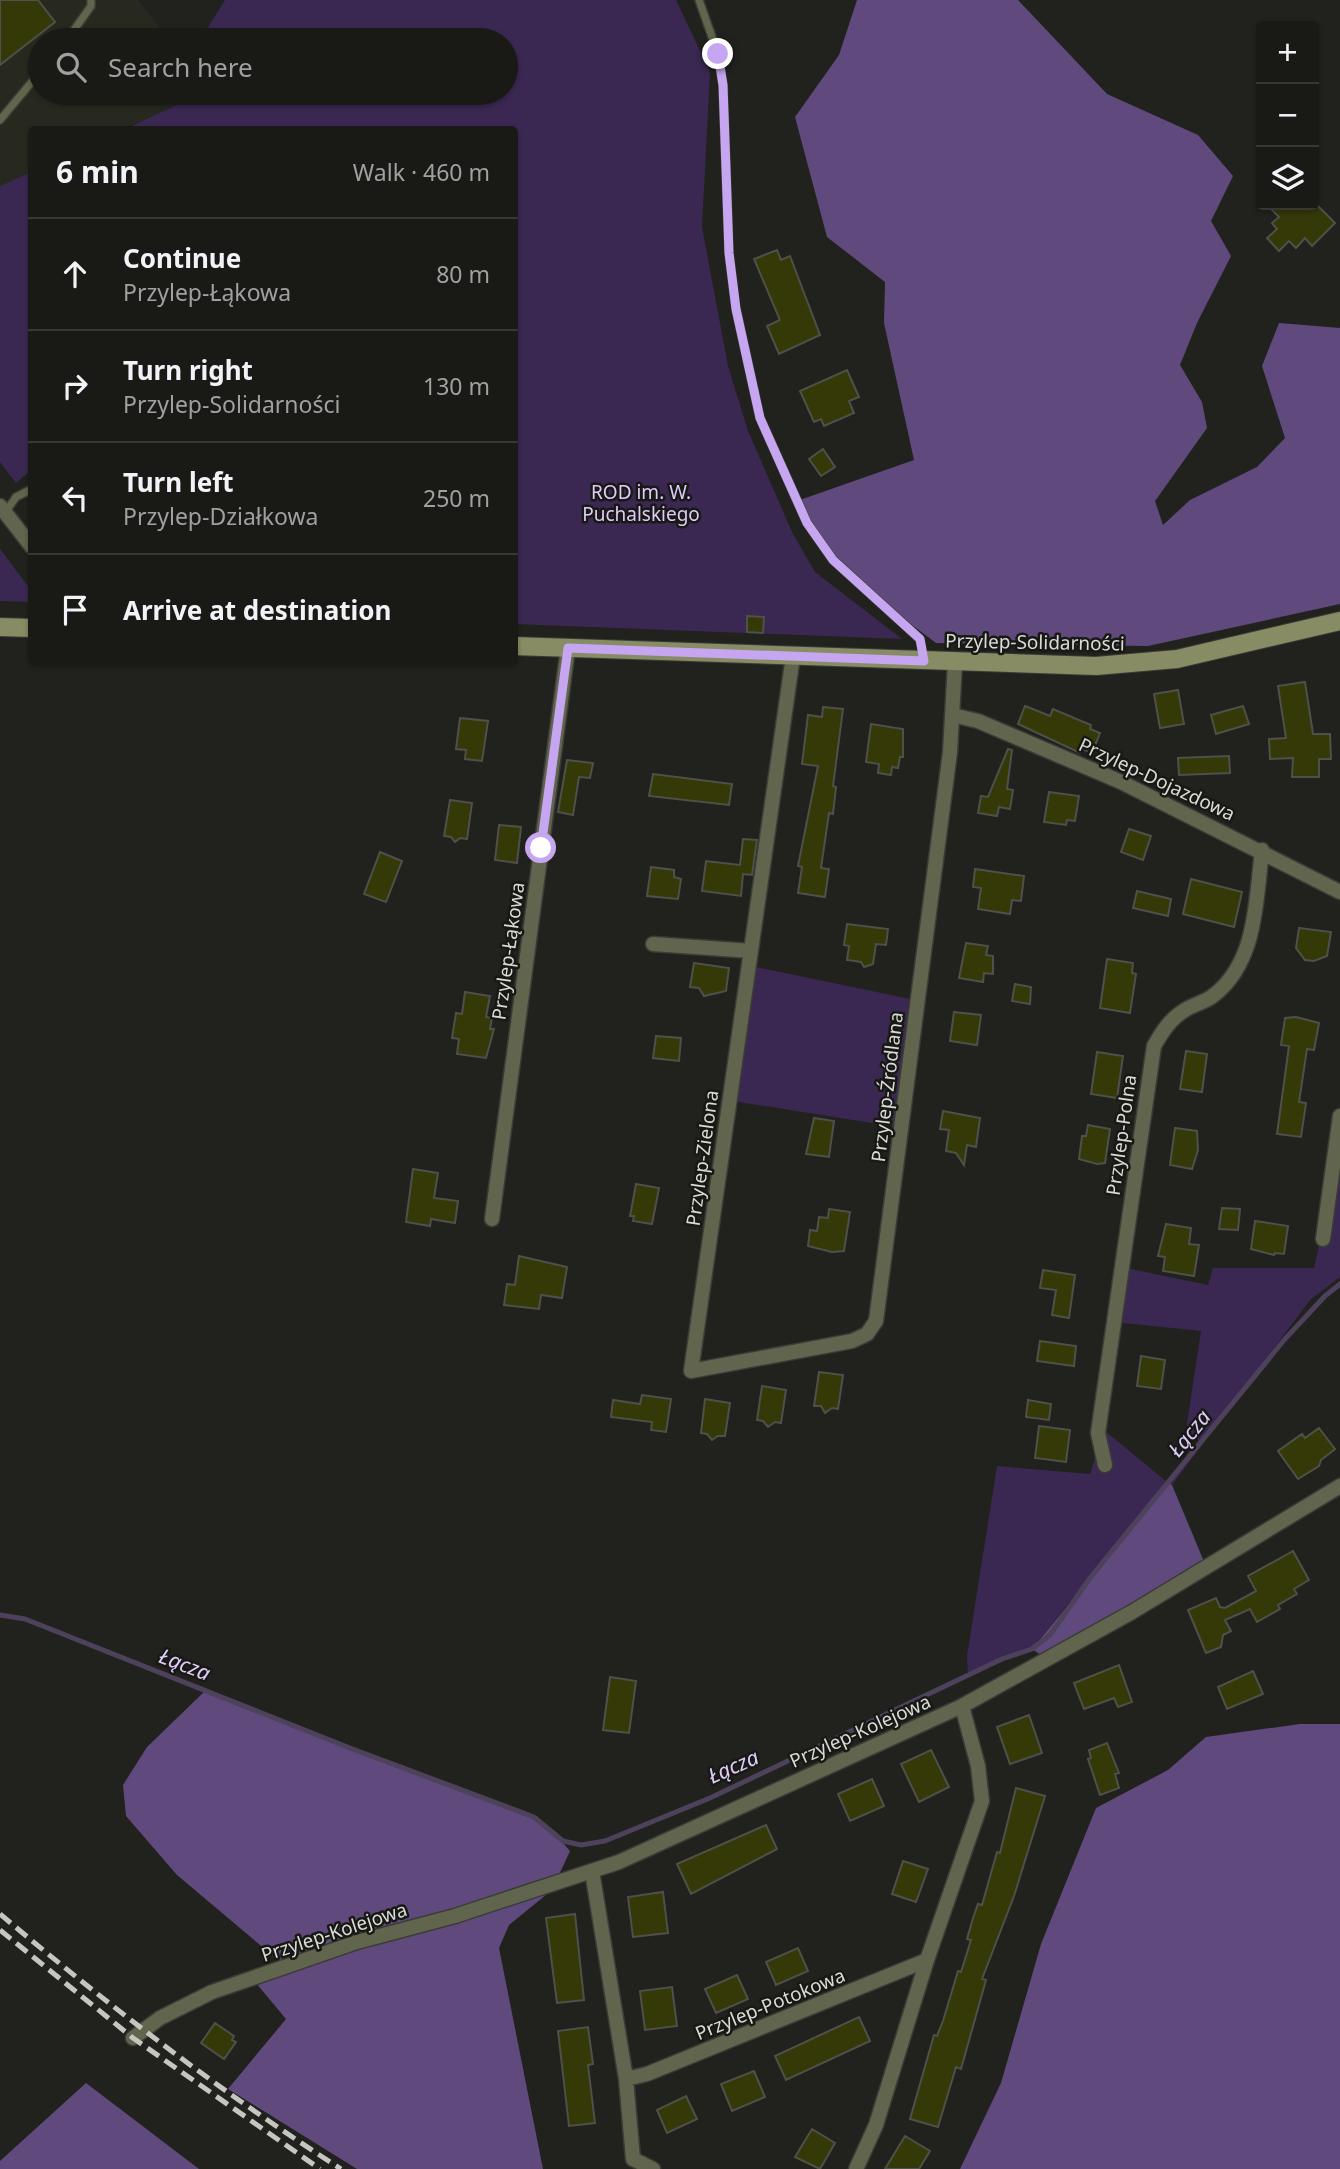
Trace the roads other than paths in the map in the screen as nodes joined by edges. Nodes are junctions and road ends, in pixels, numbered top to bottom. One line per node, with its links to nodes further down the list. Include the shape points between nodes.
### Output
1 (91, 0): 3 (lane)
2 (699, 0): 15 (lane, via 718,54 723,85 729,253 760,418 807,523 833,560 920,639)
3 (75, 28)
4 (28, 86): 5 (lane)
5 (0, 120)
6 (28, 491): 7 (lane)
7 (3, 509): 8 (street)
8 (28, 542)
9 (1340, 621): 16 (main road, Przylep-Solidarności, via 1231,648 1138,664)
10 (0, 627): 11 (main road)
11 (28, 628)
12 (518, 646): 13 (main road, Przylep-Solidarności)
13 (568, 648): 14 (main road, Przylep-Solidarności); 23 (street, Przylep-Łąkowa)
14 (793, 656): 15 (main road, Przylep-Solidarności); 21 (street, Przylep-Zielona)
15 (924, 661): 16 (main road, Przylep-Solidarności)
16 (955, 663): 17 (street, Przylep-Źródlana)
17 (953, 715): 18 (street, Przylep-Dojazdowa, via 978,721 1098,772); 25 (street, Przylep-Źródlana, via 876,1321 867,1334 852,1341)
18 (1262, 850): 19 (street, Przylep-Dojazdowa); 26 (street, Przylep-Polna, via 1244,959 1213,997 1186,1009 1166,1025 1154,1046 1098,1433)
19 (1340, 892)
20 (653, 944): 21 (street)
21 (751, 951): 25 (street, Przylep-Zielona)
22 (1340, 1116): 24 (street)
23 (492, 1219)
24 (1323, 1239)
25 (691, 1371)
26 (1105, 1465)
27 (1340, 1486): 28 (street, Przylep-Kolejowa, via 1132,1612)
28 (962, 1706): 29 (street, Przylep-Kolejowa, via 619,1863); 30 (street, via 982,1801)
29 (592, 1871): 31 (street, Przylep-Kolejowa, via 357,1942 212,1992 160,2018); 32 (street)
30 (927, 1960): 32 (street, Przylep-Potokowa); 34 (street, via 876,2125)
31 (133, 2038)
32 (626, 2079): 33 (street, via 633,2159)
33 (653, 2169)
34 (856, 2169)

